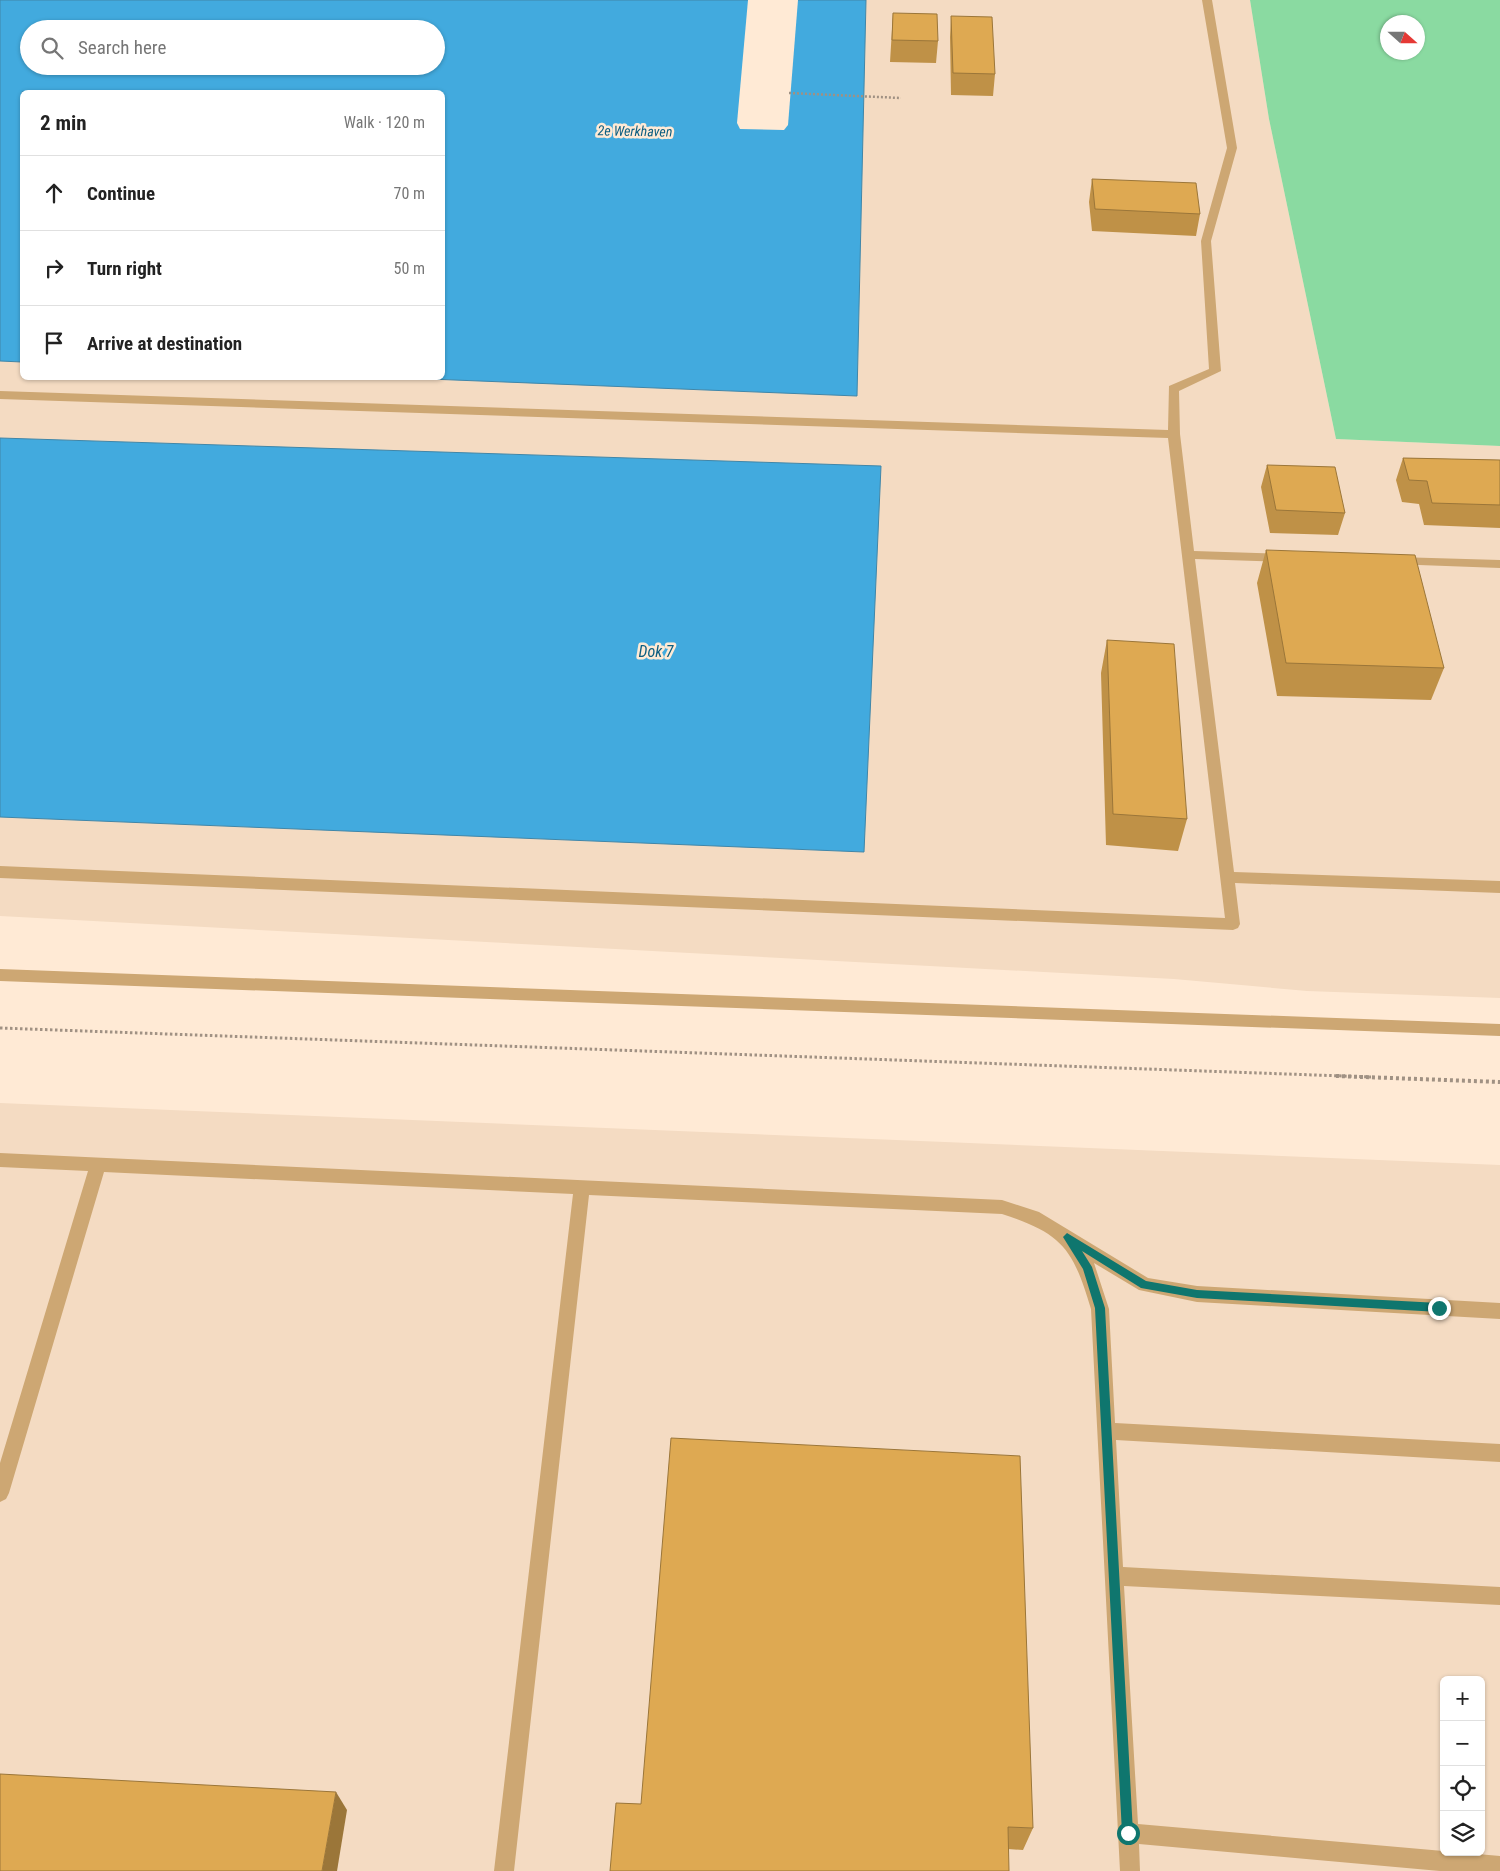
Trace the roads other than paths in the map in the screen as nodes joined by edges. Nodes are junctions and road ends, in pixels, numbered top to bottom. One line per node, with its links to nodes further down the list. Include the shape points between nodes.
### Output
1 (1207, 0): 3 (lane, via 1232,148 1206,241 1215,370 1173,389)
2 (0, 394): 3 (lane)
3 (1174, 434): 4 (lane)
4 (1188, 555): 5 (lane); 9 (lane)
5 (1296, 558)
6 (1383, 561): 7 (lane)
7 (1500, 564)
8 (0, 872): 9 (lane, via 1233,924)
9 (1227, 877): 10 (lane)
10 (1500, 887)
11 (0, 975): 12 (lane)
12 (1500, 1030)
13 (0, 1160): 14 (lane)
14 (98, 1165): 15 (lane); 20 (lane)
15 (582, 1187): 16 (lane, via 1002,1207 1033,1217); 25 (lane)
16 (1067, 1237): 17 (lane, via 1145,1285 1197,1294); 18 (lane, via 1087,1267 1100,1308)
17 (1500, 1311)
18 (1107, 1431): 19 (lane); 21 (lane)
19 (1500, 1453)
20 (0, 1494)
21 (1114, 1576): 22 (lane); 23 (lane)
22 (1500, 1596)
23 (1128, 1833): 24 (lane); 26 (lane)
24 (1498, 1867)
25 (504, 1871)
26 (1130, 1871)

